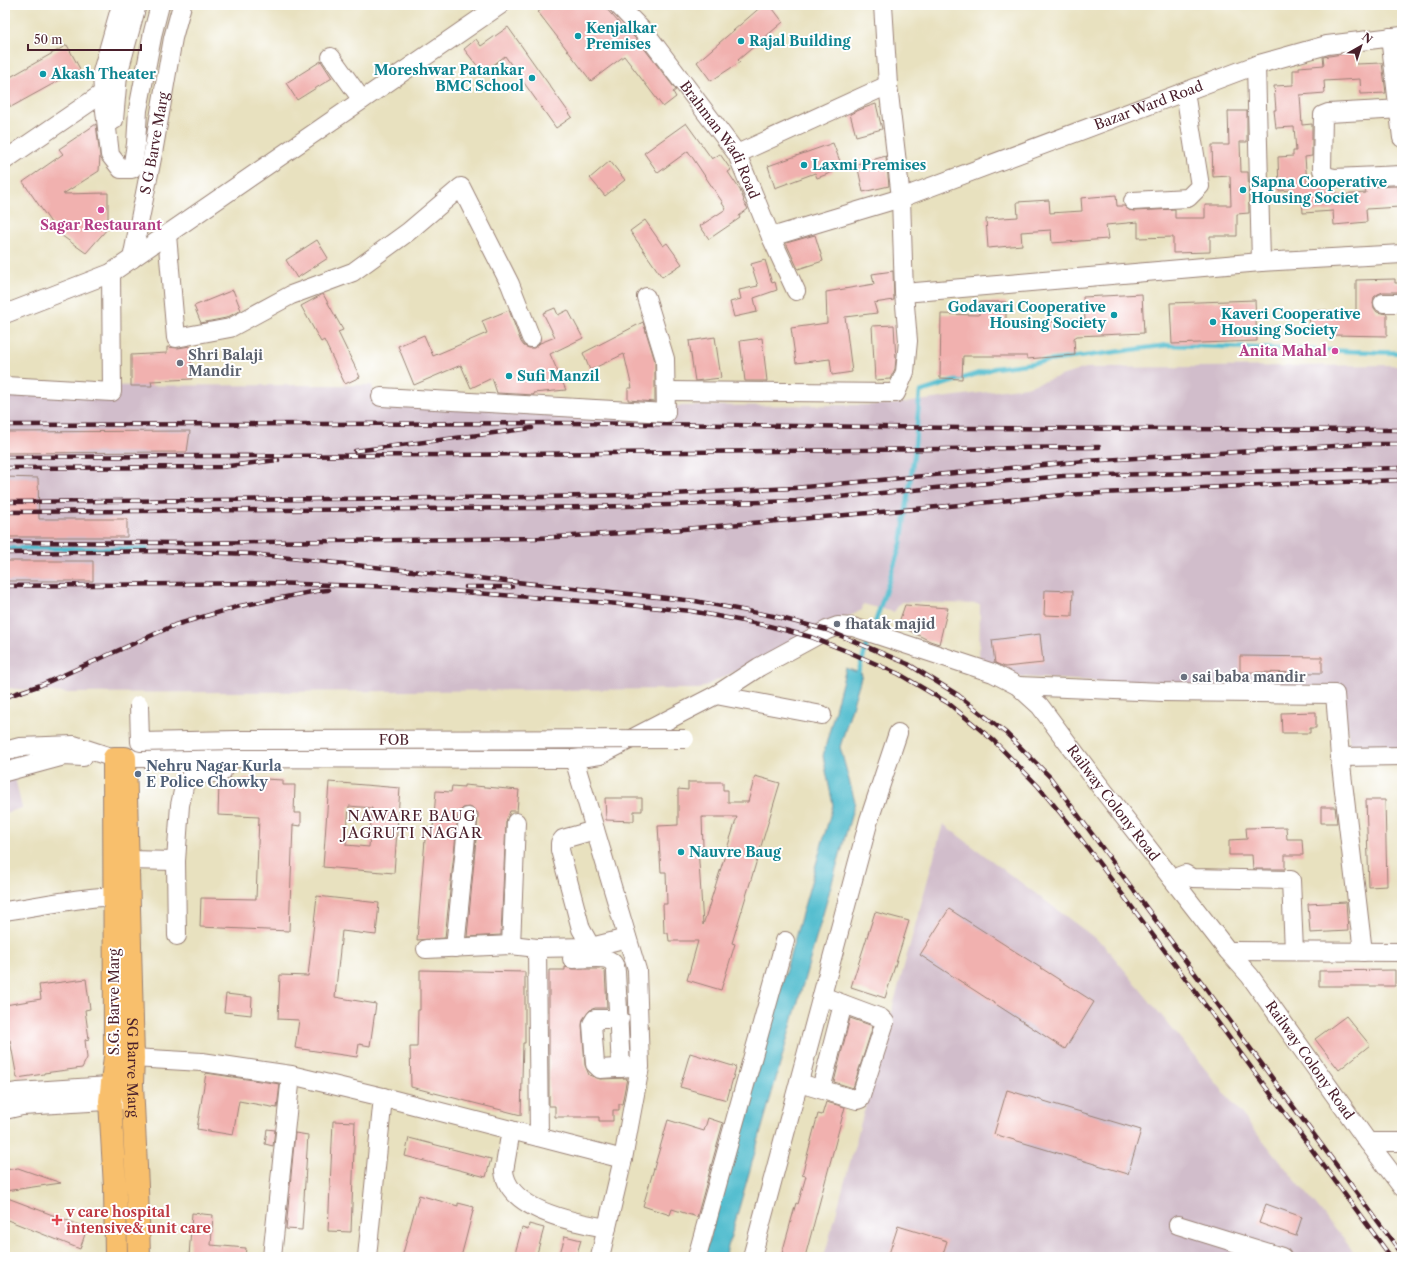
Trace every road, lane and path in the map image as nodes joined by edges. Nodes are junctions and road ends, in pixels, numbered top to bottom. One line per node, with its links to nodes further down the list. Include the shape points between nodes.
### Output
1 (121, 5): 13 (street, via 102,72)
2 (137, 5): 18 (street, via 118,75)
3 (160, 5): 20 (street, via 138,110)
4 (182, 5): 22 (street, S G Barve Marg, via 173,38)
5 (500, 5): 14 (street)
6 (618, 5): 17 (street, Brahman Wadi Road, via 648,36)
7 (883, 5): 11 (street)
8 (1396, 36): 10 (street, Bazar Ward Road, via 1327,45); 15 (street)
9 (331, 57): 14 (street)
10 (1256, 65): 12 (street, Bazar Ward Road); 29 (street)
11 (888, 85): 17 (street); 23 (street)
12 (1184, 92): 23 (street, Bazar Ward Road); 24 (street, via 1200,186 1188,198)
13 (103, 93): 18 (street); 19 (street)
14 (362, 100): 25 (street)
15 (1401, 109): 16 (street); 21 (street, via 1323,115 1322,170 1326,176 1334,178)
16 (1402, 138)
17 (737, 154): 26 (street, Brahman Wadi Road)
18 (110, 155): 20 (street, via 121,169)
19 (5, 160)
20 (132, 169): 22 (street)
21 (1402, 175)
22 (146, 186): 28 (street, S G Barve Marg)
23 (902, 198): 26 (street, Bazar Ward Road); 32 (street)
24 (1133, 201)
25 (167, 235): 28 (street); 37 (street, via 176,338 230,328 291,295 353,272 408,232 461,187 510,284)
26 (771, 237): 31 (street, Brahman Wadi Road)
27 (1402, 254): 29 (street)
28 (132, 259): 30 (street)
29 (1261, 262): 32 (street)
30 (111, 273): 36 (street); 38 (street, via 112,392)
31 (796, 291)
32 (904, 293): 39 (street, via 908,342 905,372 896,393)
33 (646, 297): 39 (street, via 665,359)
34 (1383, 303): 35 (street)
35 (1402, 303)
36 (5, 314)
37 (531, 338)
38 (5, 386)
39 (666, 391): 40 (street, via 666,413)
40 (381, 397)
41 (1018, 686): 42 (street, Railway Colony Road, via 993,673 853,627 838,626 759,667); 49 (street, via 1163,692 1335,694); 59 (street, Railway Colony Road, via 1040,706)
42 (716, 695): 44 (street); 51 (street, Railway Colony Road, via 600,755)
43 (139, 705): 46 (street, FOB, bridge, via 140,742)
44 (822, 715)
45 (898, 733): 74 (street, via 869,820)
46 (685, 739)
47 (5, 751): 50 (street, via 20,747 74,745)
48 (1402, 756): 49 (street)
49 (1340, 757): 71 (street)
50 (119, 758): 51 (street, Railway Colony Road); 52 (street, Railway Colony Road, via 64,756); 57 (main road, SG Barve Marg); 60 (main road, S.G. Barve Marg)
51 (574, 759): 56 (street)
52 (5, 772)
53 (222, 772): 58 (street, via 195,775 185,782 180,805)
54 (468, 817): 67 (street)
55 (516, 822): 65 (street)
56 (595, 830): 63 (street); 66 (street, via 563,839 560,843 581,929)
57 (127, 860): 58 (street); 60 (main road, SG Barve Marg)
58 (176, 861): 62 (street)
59 (1172, 880): 69 (street, Railway Colony Road); 70 (street, via 1185,874 1192,878 1291,880)
60 (121, 896): 61 (street); 79 (main road, SG Barve Marg); 85 (main road, S.G. Barve Marg, via 115,1056)
61 (5, 911)
62 (177, 936)
63 (628, 938): 66 (street); 80 (street, via 637,970)
64 (785, 941): 104 (street)
65 (511, 945): 67 (street); 73 (street)
66 (591, 947): 73 (street)
67 (455, 948): 68 (street)
68 (426, 949)
69 (1228, 951): 70 (street); 91 (street, Railway Colony Road, via 1250,976)
70 (1294, 952): 71 (street)
71 (1363, 952): 72 (street)
72 (1402, 952)
73 (537, 954): 76 (street, via 603,958 614,964); 90 (street)
74 (822, 996): 75 (street); 77 (street)
75 (843, 1004): 78 (street); 84 (street, via 881,1018 885,1022 860,1099)
76 (620, 1019): 81 (street); 81 (street, via 595,1019 592,1024 595,1064 600,1069)
77 (809, 1042): 78 (street); 83 (street)
78 (831, 1049): 84 (street)
79 (133, 1058): 82 (street, via 202,1062); 85 (main road, SG Barve Marg)
80 (640, 1067): 81 (street); 93 (street)
81 (621, 1068)
82 (291, 1075): 87 (street); 101 (street)
83 (799, 1083): 84 (street); 105 (street)
84 (821, 1089)
85 (121, 1092): 86 (street); 88 (street); 94 (main road, S.G. Barve Marg); 95 (main road, SG Barve Marg)
86 (5, 1094)
87 (383, 1097): 89 (street); 102 (street)
88 (5, 1110)
89 (511, 1130): 90 (street); 98 (street, via 504,1177 516,1194 525,1202 564,1220)
90 (539, 1137): 93 (street)
91 (1368, 1142): 92 (street); 96 (street, Railway Colony Road)
92 (1402, 1142)
93 (623, 1159): 98 (street)
94 (115, 1187): 95 (main road); 99 (main road, S.G. Barve Marg)
95 (137, 1187): 100 (main road, SG Barve Marg)
96 (1402, 1187)
97 (1178, 1225): 106 (street)
98 (607, 1228): 103 (street)
99 (116, 1257)
100 (139, 1257)
101 (272, 1257)
102 (367, 1257)
103 (600, 1257)
104 (697, 1257)
105 (752, 1257)
106 (1282, 1257)

